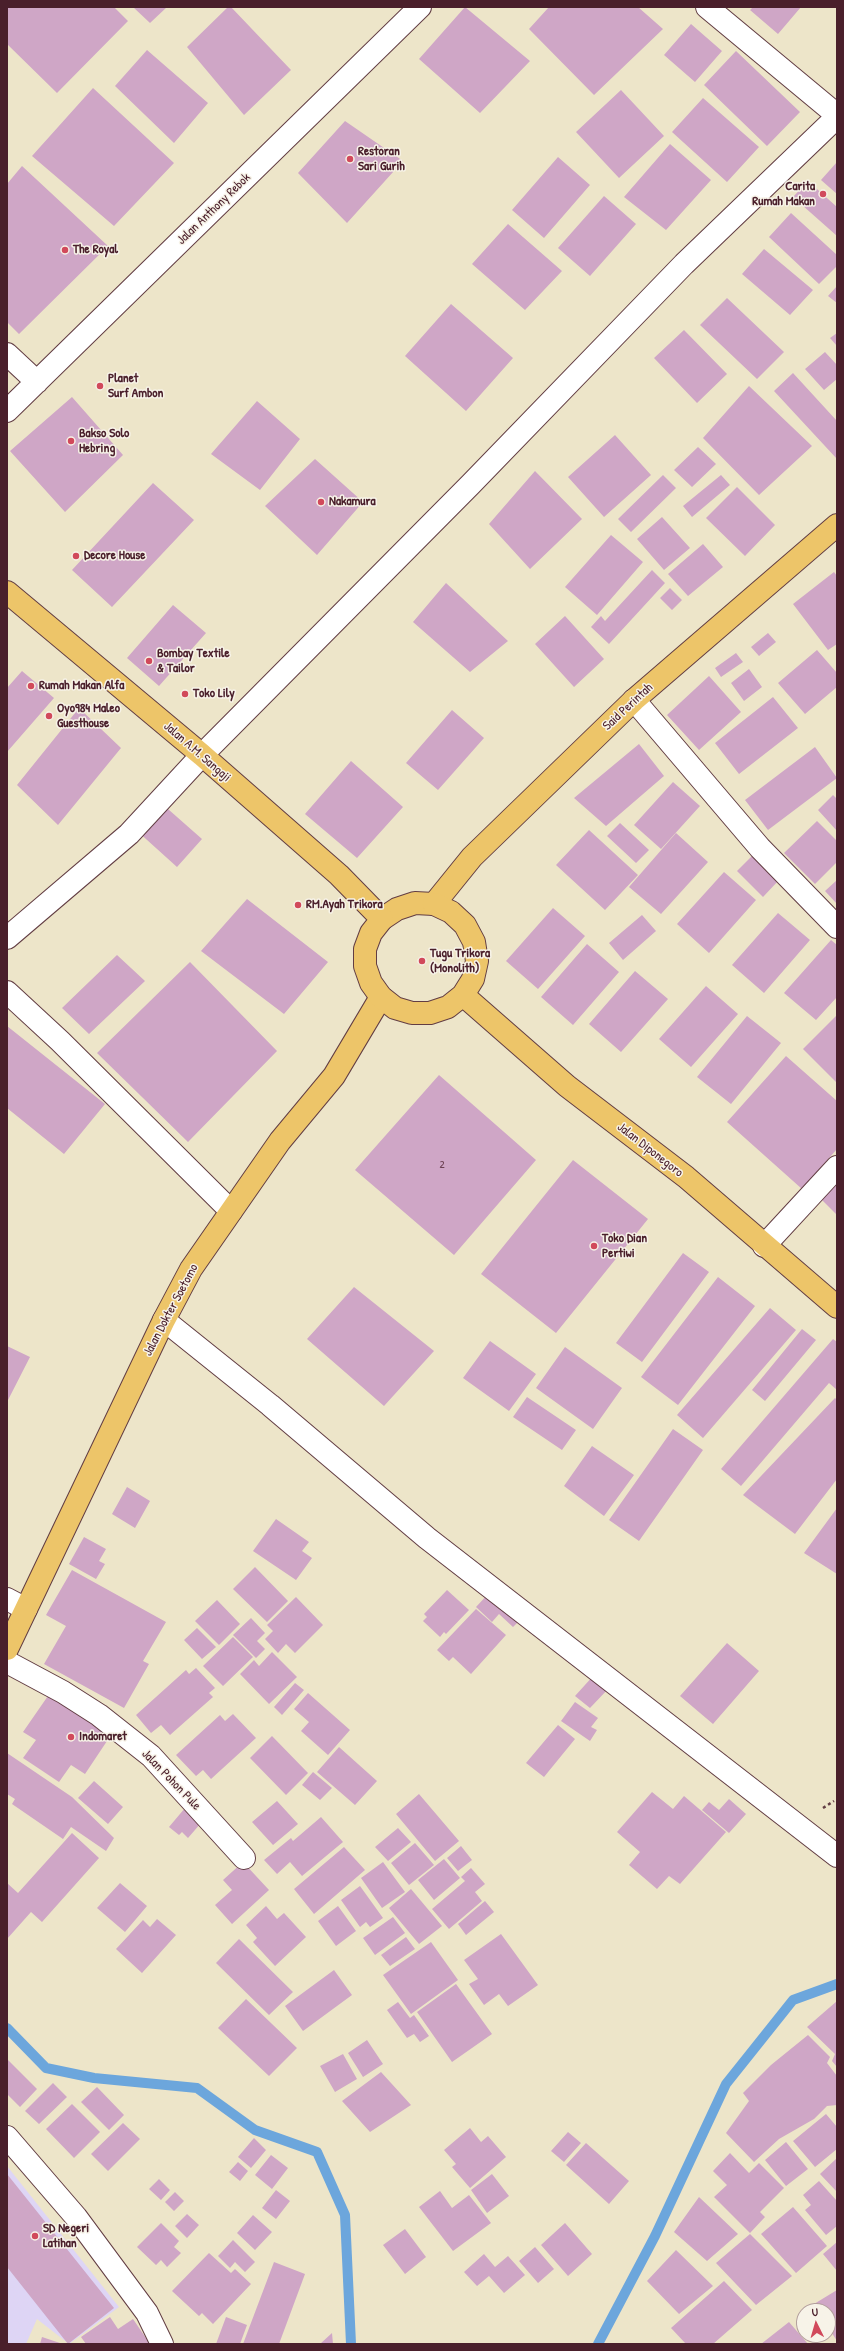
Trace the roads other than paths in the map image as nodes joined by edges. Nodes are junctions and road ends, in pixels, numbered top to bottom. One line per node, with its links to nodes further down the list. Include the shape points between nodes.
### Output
1 (420, 7): 5 (street, Jalan Anthony Rebok)
2 (707, 7): 3 (street)
3 (837, 116): 10 (street, via 684,264 471,484)
4 (7, 354): 5 (street)
5 (37, 382): 6 (street, Jalan Anthony Rebok)
6 (7, 411)
7 (837, 525): 9 (main road, Said Perintah)
8 (7, 592): 10 (main road, Jalan A.M. Sangaji)
9 (634, 700): 11 (main road, Said Perintah, via 472,857); 13 (street, via 760,848)
10 (202, 755): 12 (main road, Jalan A.M. Sangaji, via 339,875); 14 (street, via 129,834)
11 (434, 904): 12 (main road, via 415,903); 16 (main road, via 451,912 465,925 474,942 477,961 473,979)
12 (382, 918): 17 (main road, via 371,932 365,949 365,966 371,984)
13 (837, 928)
14 (7, 938)
15 (7, 992): 19 (street)
16 (463, 995): 17 (main road, via 448,1007 430,1013 412,1013 395,1008); 20 (main road, Jalan Diponegoro, via 567,1086 686,1177)
17 (381, 997): 19 (main road, Jalan Dokter Soetomo, via 334,1076 280,1141)
18 (837, 1167): 20 (street)
19 (231, 1211): 22 (main road, Jalan Dokter Soetomo, via 191,1269)
20 (764, 1246): 21 (main road, Jalan Diponegoro)
21 (837, 1307)
22 (164, 1320): 24 (main road, Jalan Dokter Soetomo); 27 (street, via 270,1405 427,1538)
23 (7, 1599): 24 (street)
24 (26, 1610): 25 (main road, Jalan Dokter Soetomo)
25 (7, 1649)
26 (7, 1662): 28 (street, Jalan Pohon Pule, via 99,1715 151,1756)
27 (837, 1856)
28 (244, 1858)
29 (7, 2137): 30 (street, via 76,2217 146,2313)
30 (162, 2344)

